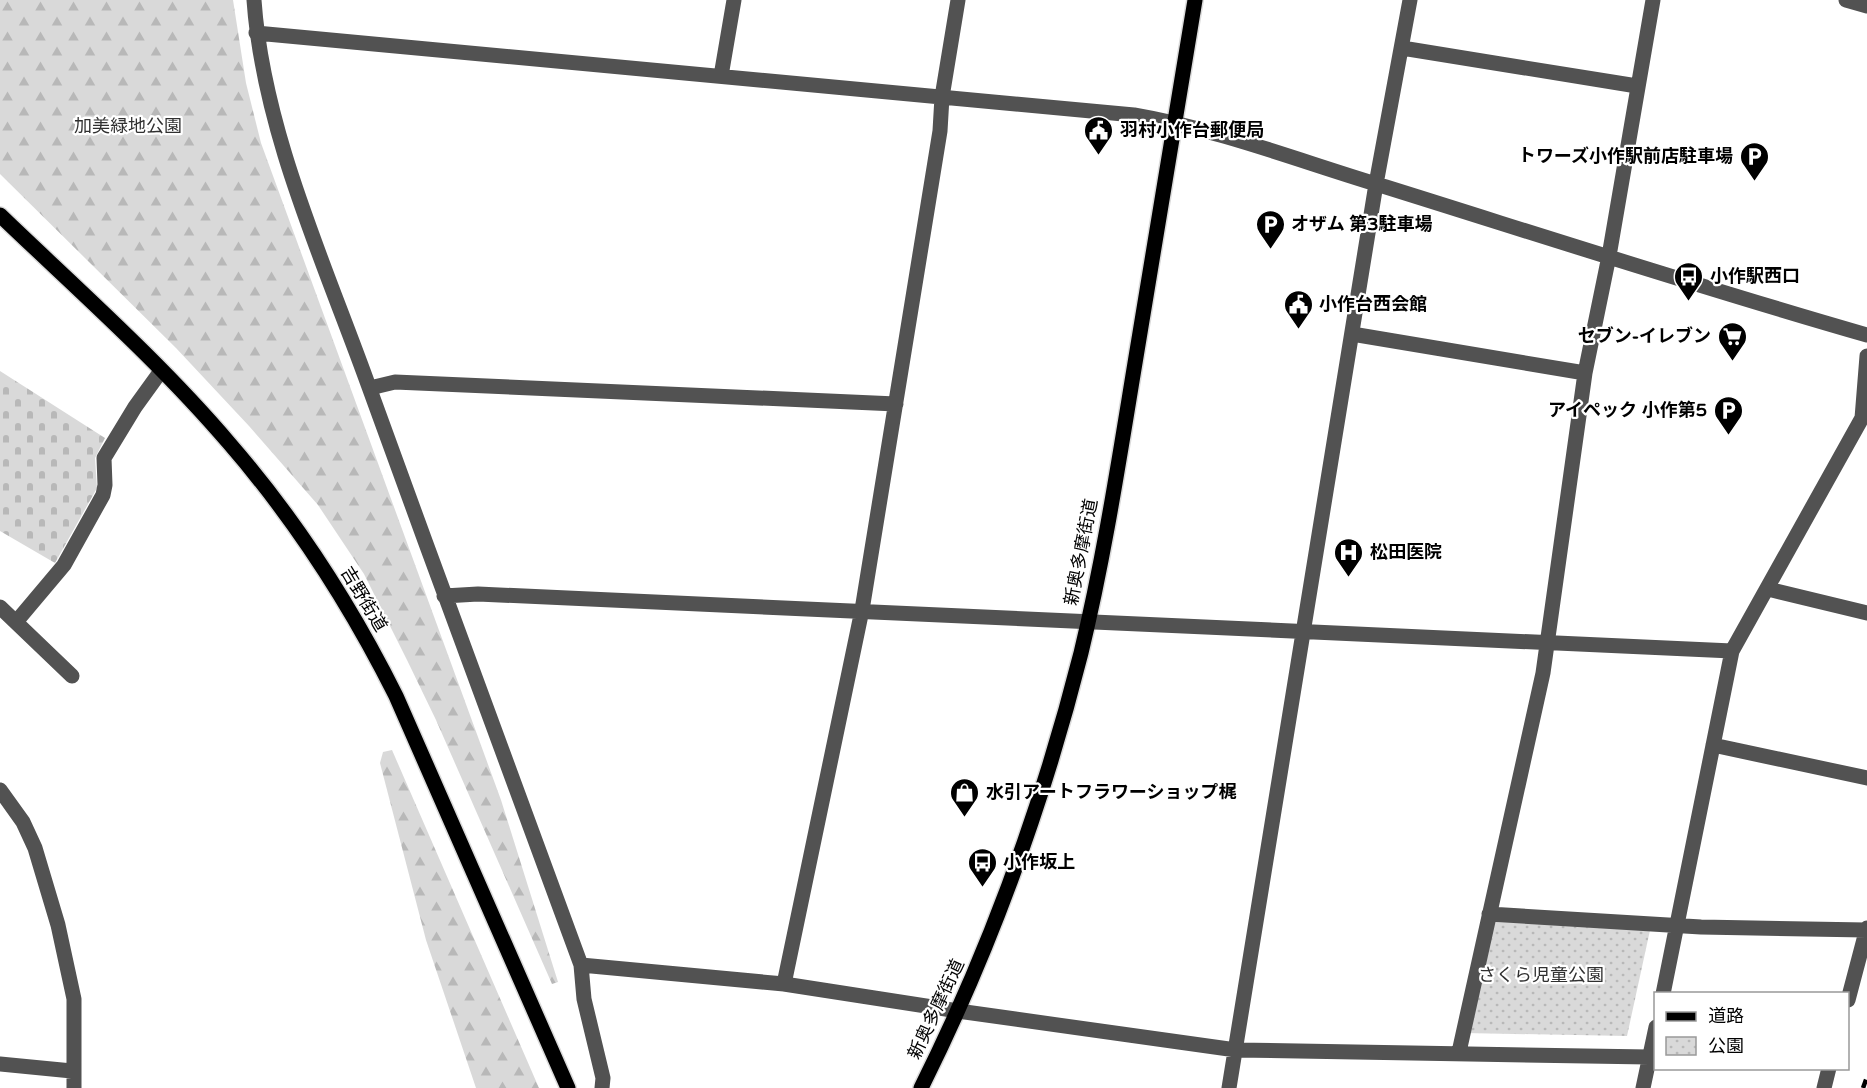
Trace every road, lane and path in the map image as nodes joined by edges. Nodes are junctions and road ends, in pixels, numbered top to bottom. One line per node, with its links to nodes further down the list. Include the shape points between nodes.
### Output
1 (254, 0): 9 (street)
2 (734, 0): 11 (street)
3 (958, 0): 13 (street)
4 (1195, 0): 14 (main road, 新奥多摩街道)
5 (1410, 0): 10 (street)
6 (1653, 0): 12 (street)
7 (1846, 0): 8 (street)
8 (1867, 6)
9 (256, 33): 11 (street); 23 (street, via 281,143)
10 (1402, 48): 12 (street); 15 (street)
11 (721, 76): 13 (street)
12 (1637, 86): 17 (street)
13 (942, 97): 14 (street); 24 (street, via 940,131)
14 (1176, 122): 15 (street); 32 (main road, 新奥多摩街道)
15 (1376, 184): 17 (street); 18 (street)
16 (0, 215): 21 (main road, 吉野街道)
17 (1609, 256): 19 (street); 22 (street)
18 (1352, 334): 22 (street); 33 (street)
19 (1867, 335)
20 (1867, 356): 25 (street)
21 (161, 371): 31 (street, via 104,458 103,495 64,565); 56 (main road, 吉野街道, via 228,441 264,486 311,551 379,662)
22 (1585, 373): 34 (street)
23 (370, 388): 24 (street, via 395,382); 27 (street)
24 (896, 404): 29 (street)
25 (1864, 419): 26 (street)
26 (1768, 589): 30 (street); 35 (street)
27 (444, 596): 29 (street, via 478,594); 43 (street)
28 (0, 607): 31 (street)
29 (862, 610): 32 (street); 44 (street)
30 (1867, 613)
31 (16, 621): 36 (street)
32 (1087, 621): 33 (street); 47 (main road, 新奥多摩街道, via 1039,801)
33 (1303, 630): 34 (street); 49 (street)
34 (1546, 641): 35 (street); 40 (street, via 1543,673)
35 (1732, 651): 37 (street)
36 (72, 676)
37 (1713, 745): 38 (street); 41 (street)
38 (1867, 778)
39 (0, 790): 54 (street, via 23,822 35,848 58,925 74,999)
40 (1489, 914): 41 (street); 50 (street)
41 (1677, 925): 42 (street); 45 (street)
42 (1867, 929): 46 (street)
43 (581, 965): 44 (street); 57 (street)
44 (784, 984): 47 (street)
45 (1662, 992)
46 (1849, 996)
47 (958, 1011): 49 (street); 58 (main road, 新奥多摩街道)
48 (1654, 1036): 51 (street)
49 (1236, 1050): 50 (street); 59 (street)
50 (1459, 1053): 51 (street)
51 (1649, 1057): 60 (street)
52 (0, 1064): 54 (street)
53 (1828, 1070): 61 (street)
54 (72, 1071): 55 (street)
55 (74, 1088)
56 (568, 1088)
57 (602, 1088)
58 (921, 1088)
59 (1229, 1088)
60 (1643, 1088)
61 (1824, 1088)

